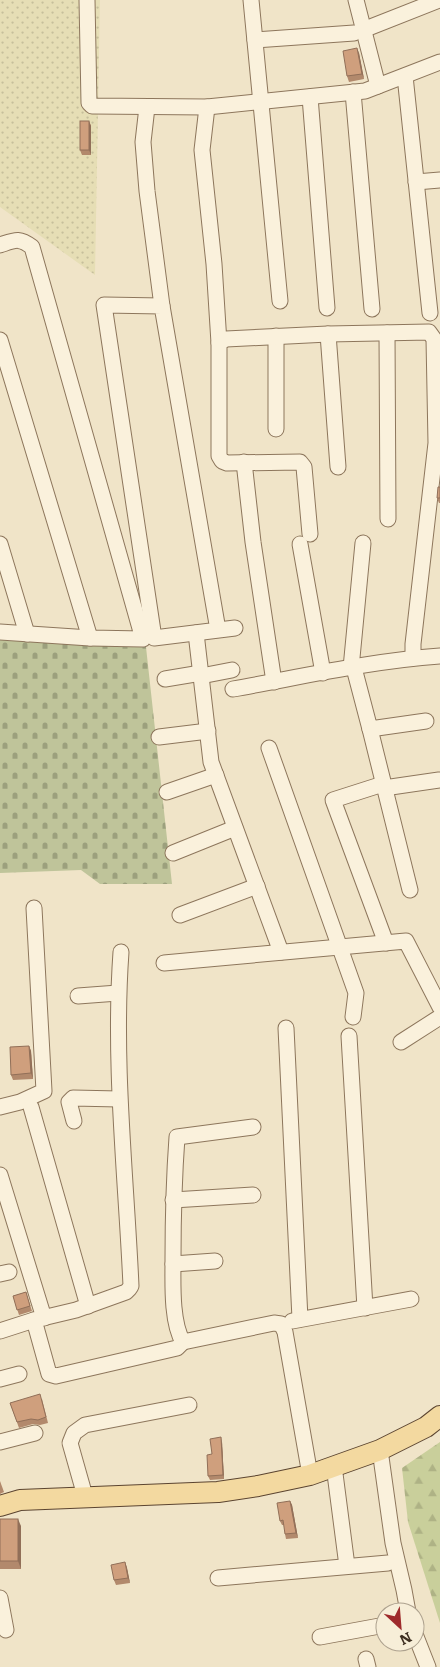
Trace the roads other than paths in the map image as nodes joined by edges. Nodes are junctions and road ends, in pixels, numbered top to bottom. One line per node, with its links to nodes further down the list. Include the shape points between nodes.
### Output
1 (87, 0): 14 (street, via 90,105)
2 (251, 0): 7 (street)
3 (356, 0): 6 (street)
4 (439, 0): 5 (street)
5 (418, 4): 6 (street)
6 (358, 31): 7 (street); 10 (street)
7 (255, 40): 13 (street)
8 (440, 62): 9 (street)
9 (405, 76): 10 (street); 17 (street)
10 (378, 86): 11 (street)
11 (353, 92): 12 (street); 22 (street)
12 (310, 97): 13 (street); 21 (street)
13 (261, 102): 15 (street); 19 (street)
14 (147, 106): 15 (street); 20 (street, via 144,142 147,191)
15 (207, 107): 29 (street, via 202,150)
16 (440, 180): 17 (street)
17 (416, 182): 23 (street)
18 (0, 245): 41 (street, via 18,240 32,247 143,639)
19 (280, 301)
20 (162, 306): 37 (street); 39 (street, via 104,305 154,638)
21 (327, 308)
22 (372, 309)
23 (430, 313)
24 (434, 332): 25 (street); 43 (street, via 436,443)
25 (387, 333): 26 (street); 33 (street)
26 (328, 334): 27 (street); 32 (street)
27 (276, 336): 29 (street, via 226,339); 30 (street)
28 (0, 340): 41 (street)
29 (219, 343): 31 (street, via 218,453 224,463)
30 (276, 429)
31 (244, 462): 46 (street, via 297,461 302,464 305,539); 49 (street)
32 (338, 467)
33 (388, 519)
34 (363, 543): 44 (street)
35 (0, 544): 40 (street)
36 (234, 628): 37 (street)
37 (218, 630): 39 (street)
38 (0, 632): 40 (street)
39 (196, 633): 47 (street)
40 (27, 634): 41 (street)
41 (90, 638)
42 (440, 656): 43 (street)
43 (413, 658): 44 (street)
44 (352, 668): 46 (street); 52 (street)
45 (232, 670): 47 (street)
46 (322, 673): 49 (street)
47 (201, 674): 48 (street); 53 (street)
48 (165, 679)
49 (274, 682): 50 (street)
50 (233, 689)
51 (426, 721): 52 (street)
52 (370, 729): 58 (street)
53 (208, 731): 54 (street); 56 (street, via 211,762)
54 (159, 738)
55 (269, 748): 67 (street)
56 (216, 775): 59 (street); 60 (street)
57 (438, 780): 58 (street)
58 (384, 786): 63 (street); 66 (street, via 333,800)
59 (167, 792)
60 (235, 828): 61 (street); 62 (street)
61 (173, 853)
62 (257, 886): 65 (street); 69 (street)
63 (410, 890)
64 (34, 908): 80 (street, via 44,1088 42,1093)
65 (180, 915)
66 (386, 943): 67 (street); 73 (street, via 406,941)
67 (339, 947): 69 (street); 74 (street, via 356,993)
68 (121, 952): 71 (street)
69 (281, 952): 70 (street)
70 (164, 963)
71 (118, 993): 72 (street); 79 (street)
72 (78, 996)
73 (440, 1007)
74 (353, 1017)
75 (440, 1017): 78 (street)
76 (286, 1028): 93 (street)
77 (349, 1036): 91 (street)
78 (401, 1042)
79 (119, 1099): 82 (street, via 73,1098 69,1102); 90 (street, via 130,1289)
80 (0, 1107)
81 (31, 1107): 90 (street)
82 (74, 1121)
83 (254, 1127): 86 (street, via 177,1137)
84 (0, 1175): 92 (street)
85 (253, 1195): 86 (street)
86 (173, 1200): 88 (street)
87 (215, 1260): 88 (street)
88 (173, 1264): 96 (street, via 173,1297)
89 (411, 1299): 91 (street)
90 (88, 1306): 92 (street)
91 (366, 1308): 93 (street)
92 (39, 1319): 95 (street); 96 (street, via 49,1374 56,1376 177,1348)
93 (300, 1319): 94 (street)
94 (281, 1324): 96 (street); 105 (street)
95 (0, 1331)
96 (183, 1342)
97 (19, 1374): 98 (street)
98 (0, 1379)
99 (189, 1405): 106 (street, via 85,1424 74,1433 70,1444)
100 (440, 1416): 103 (main road, via 426,1427)
101 (36, 1433): 102 (street)
102 (0, 1442)
103 (380, 1450): 104 (main road); 112 (street, via 393,1543)
104 (334, 1466): 105 (main road); 109 (street)
105 (310, 1475): 106 (main road, via 218,1492)
106 (85, 1496): 107 (main road, via 20,1500)
107 (0, 1506)
108 (388, 1563): 109 (street)
109 (347, 1566): 110 (street)
110 (218, 1578)
111 (0, 1598): 114 (street)
112 (406, 1602)
113 (375, 1627): 115 (street)
114 (6, 1630)
115 (320, 1637)
116 (422, 1652): 117 (street)
117 (428, 1667)

